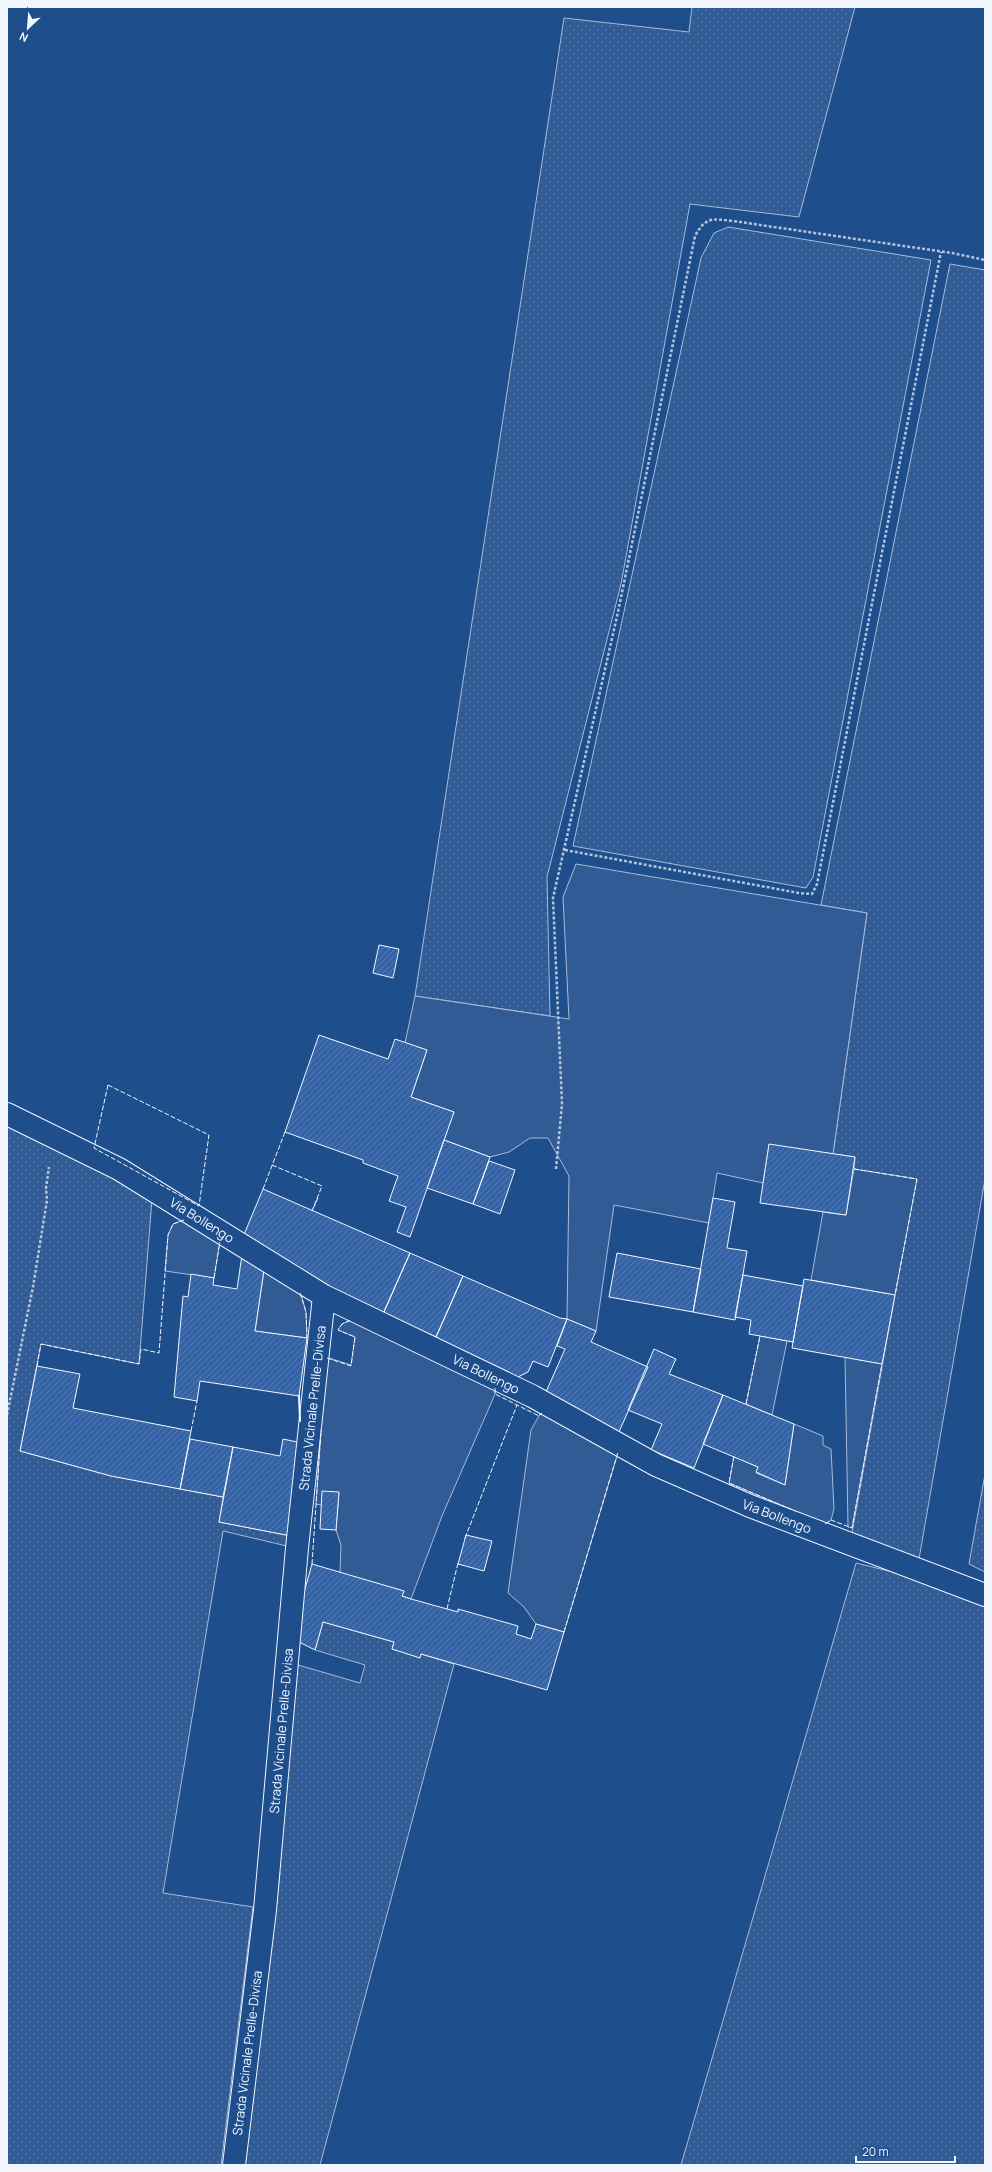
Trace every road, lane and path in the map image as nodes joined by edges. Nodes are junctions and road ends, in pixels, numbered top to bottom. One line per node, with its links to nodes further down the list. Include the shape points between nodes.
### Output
1 (941, 252): 2 (path); 3 (path, via 733,221 710,219 701,225 692,249 618,612); 3 (path, via 817,884 812,894)
2 (985, 260)
3 (565, 850): 6 (path, via 553,898 562,1104)
4 (7, 1114): 5 (street, Via Bollengo)
5 (55, 1137): 7 (street, Via Bollengo, via 119,1169); 8 (path, via 33,1287)
6 (556, 1169)
7 (324, 1296): 9 (street, Via Bollengo, via 532,1396 656,1464 750,1506); 10 (street, Strada Vicinale Prelle-Divisa, via 297,1548 265,1910)
8 (7, 1415)
9 (985, 1594)
10 (234, 2165)

